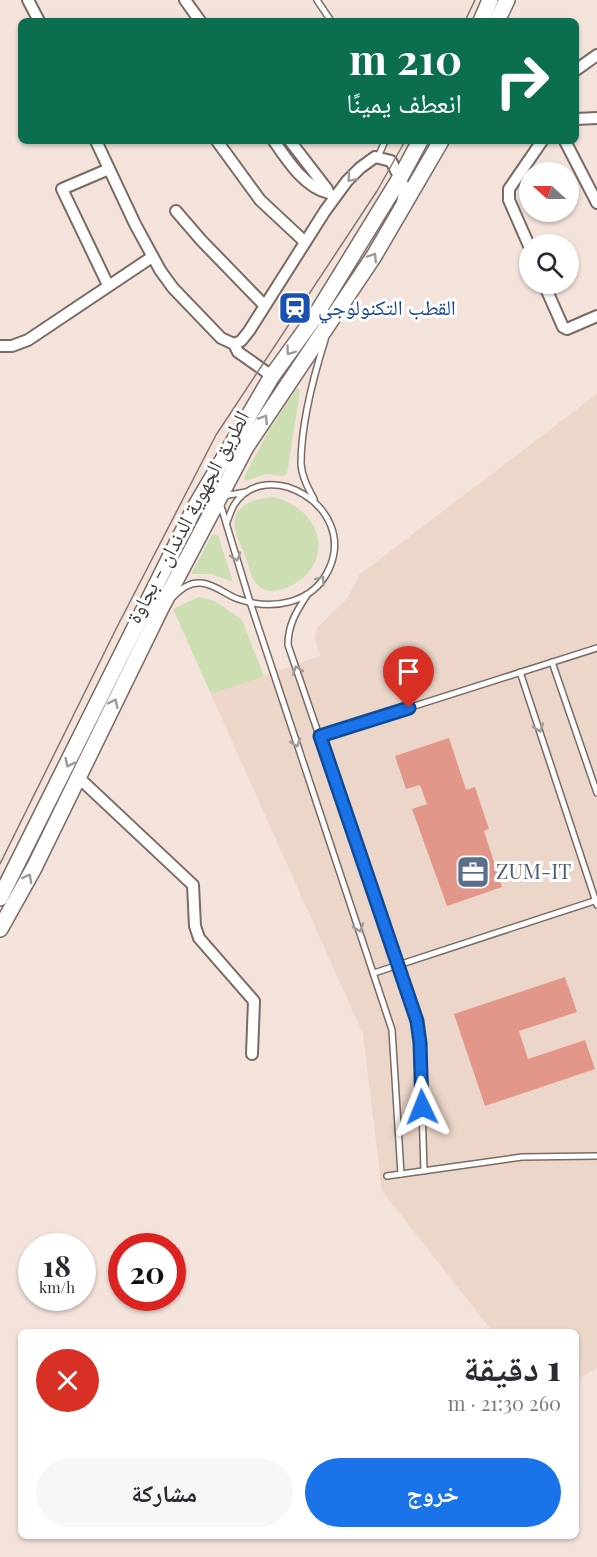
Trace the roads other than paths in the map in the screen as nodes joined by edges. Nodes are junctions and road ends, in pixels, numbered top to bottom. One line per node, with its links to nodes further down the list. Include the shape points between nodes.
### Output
1 (28, 0): 6 (street)
2 (184, 0): 7 (street)
3 (317, 0): 8 (lane)
4 (490, 0): 9 (main road)
5 (507, 0): 10 (main road)
6 (37, 18)
7 (198, 18)
8 (329, 18)
9 (482, 18)
10 (498, 18)
11 (597, 54): 12 (street)
12 (579, 68)
13 (597, 118): 14 (street)
14 (579, 119)
15 (97, 144): 25 (street)
16 (219, 144): 32 (street, via 260,200)
17 (276, 144): 27 (street, via 289,163)
18 (292, 144): 27 (street)
19 (384, 144): 24 (lane)
20 (418, 144): 26 (main road, الطريق الجهوية الدندان - بجاوة)
21 (439, 144): 30 (main road, الطريق الجهوية الدندان - بجاوة)
22 (540, 144): 31 (street, via 512,181 508,193)
23 (567, 144): 28 (street)
24 (378, 157): 26 (street, via 391,161); 27 (street, one-way to 27, via 360,168)
25 (109, 169): 33 (street); 34 (street, via 62,189)
26 (400, 178): 30 (street, via 405,188); 41 (main road, الطريق الجهوية الدندان - بجاوة, one-way to 41, via 314,318)
27 (332, 196): 32 (street)
28 (597, 203)
29 (176, 211): 36 (street)
30 (399, 215): 38 (main road, الطريق الجهوية الدندان - بجاوة, one-way to 30)
31 (524, 234)
32 (305, 242): 36 (street)
33 (152, 257): 34 (street); 39 (street, via 173,288 208,326)
34 (108, 285): 40 (street, via 28,340)
35 (548, 294): 37 (street, via 567,329)
36 (264, 305): 39 (street, via 241,341)
37 (597, 316)
38 (330, 324): 42 (main road, الطريق الجهوية الدندان - بجاوة); 46 (lane, via 315,373 301,466)
39 (234, 344): 41 (street, via 238,352)
40 (0, 346)
41 (272, 376): 42 (main road); 43 (main road, الطريق الجهوية الدندان - بجاوة)
42 (286, 386): 45 (main road, الطريق الجهوية الدندان - بجاوة, one-way to 42)
43 (222, 460): 45 (lane, via 217,481); 47 (main road, الطريق الجهوية الدندان - بجاوة)
44 (247, 492): 45 (lane); 46 (lane, via 264,486 282,486); 48 (lane, via 234,504)
45 (219, 497): 47 (lane); 48 (lane); 51 (main road, الطريق الجهوية الدندان - بجاوة)
46 (315, 501): 49 (lane, one-way to 46, via 321,583 334,550 330,523)
47 (195, 507): 58 (main road, الطريق الجهوية الدندان - بجاوة, one-way to 58)
48 (227, 523): 50 (lane, one-way to 50)
49 (307, 595): 50 (lane, via 291,603); 55 (lane, one-way to 49, via 288,645 293,617)
50 (250, 602): 51 (lane, via 212,585 193,584); 62 (lane, one-way to 62)
51 (161, 608): 56 (main road, الطريق الجهوية الدندان - بجاوة, one-way to 51)
52 (597, 648): 53 (lane)
53 (552, 662): 54 (lane); 57 (lane)
54 (520, 672): 55 (lane); 59 (lane, one-way to 59)
55 (320, 736): 61 (lane)
56 (78, 777): 60 (main road, الطريق الجهوية الدندان - بجاوة, one-way to 56); 63 (street, via 193,885 199,939 254,1001)
57 (597, 793)
58 (0, 898)
59 (597, 902): 61 (lane)
60 (0, 929)
61 (398, 965): 62 (lane); 65 (lane, via 417,1021 420,1043)
62 (374, 973): 66 (lane, via 392,1030)
63 (252, 1054)
64 (597, 1156): 65 (lane, via 522,1156)
65 (424, 1171): 66 (lane)
66 (401, 1174): 67 (lane)
67 (387, 1176)

